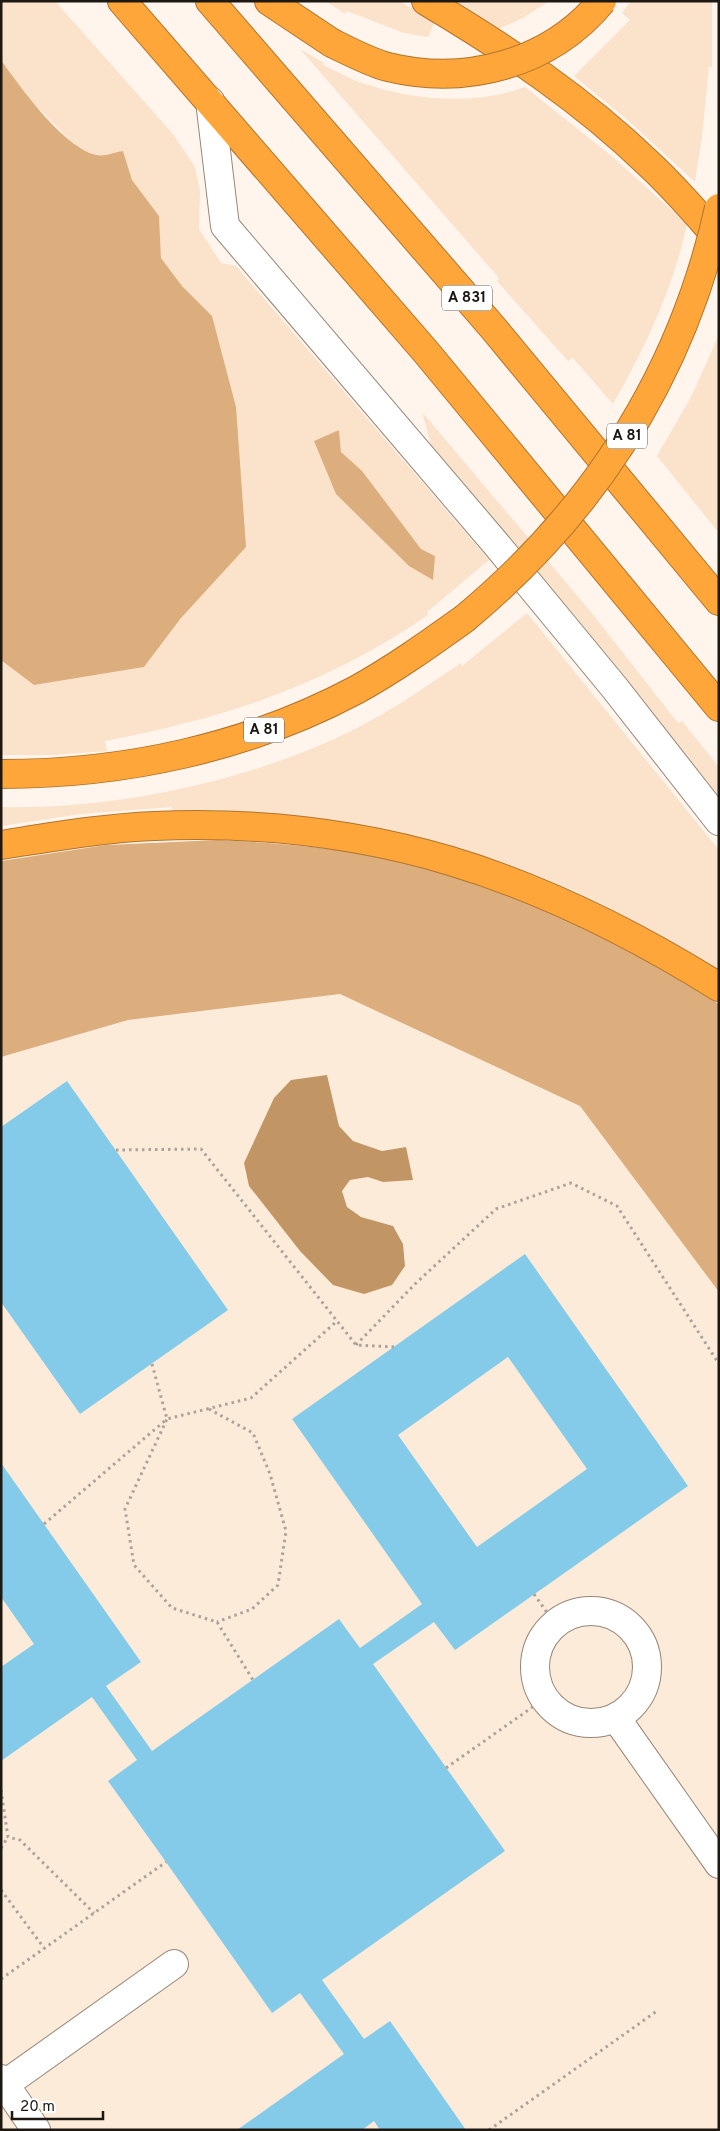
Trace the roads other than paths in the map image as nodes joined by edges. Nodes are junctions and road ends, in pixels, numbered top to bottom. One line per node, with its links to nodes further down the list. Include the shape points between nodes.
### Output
1 (122, 1): 6 (highway)
2 (210, 1): 9 (highway, A 831, via 494,329)
3 (269, 1): 5 (highway, bridge, via 332,43 364,58 417,72 442,74 498,68 548,47 572,31)
4 (426, 1): 8 (highway, via 496,45 582,106 649,164)
5 (602, 1)
6 (210, 101): 10 (highway, via 426,352); 12 (lane, via 225,226 514,566)
7 (719, 208): 11 (highway, A 81, bridge, via 707,254 669,359 625,440 550,538 464,619 389,671 355,690 238,740 124,766 40,774)
8 (719, 239)
9 (719, 601)
10 (719, 707)
11 (1, 774)
12 (719, 821)
13 (1, 845): 14 (highway, via 110,829 205,824 294,829 407,848 482,870 561,901 643,942)
14 (719, 987)
15 (616, 1718): 15 (lane, via 638,1698 646,1680 646,1660 640,1641 628,1625 611,1615 591,1611 572,1614 555,1624 541,1640 535,1661 536,1682 544,1698 562,1716 582,1723); 16 (lane)
16 (719, 1864)
17 (174, 1964): 18 (lane)
18 (3, 2084): 19 (lane)
19 (36, 2130)

